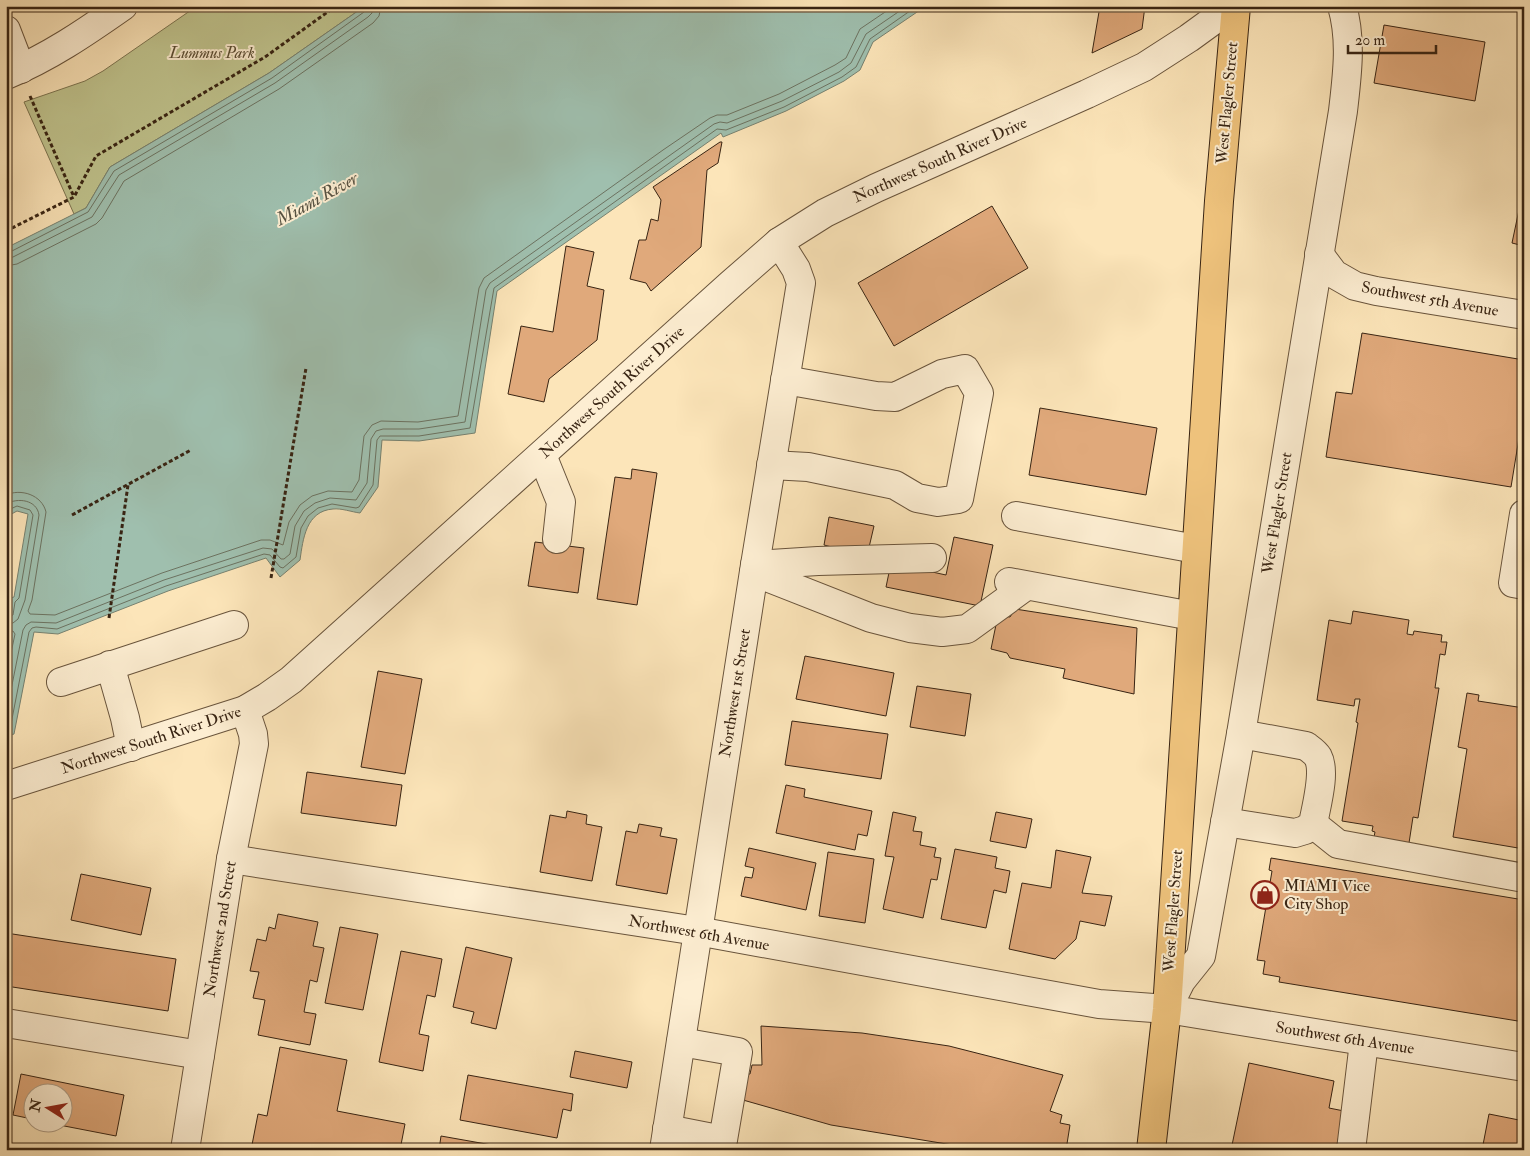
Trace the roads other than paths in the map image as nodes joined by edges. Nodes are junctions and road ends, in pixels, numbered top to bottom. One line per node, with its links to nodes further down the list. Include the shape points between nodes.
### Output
1 (123, 6): 5 (street, via 83,34)
2 (1234, 6): 6 (street, Northwest South River Drive, via 1144,67 876,188); 15 (main road, West Flagler Street)
3 (1342, 6): 7 (street, West Flagler Street, via 1348,67)
4 (6, 30): 5 (street)
5 (14, 72)
6 (779, 242): 9 (street, Northwest 1st Street, via 801,283); 10 (street, Northwest South River Drive)
7 (1319, 254): 8 (street, Southwest 5th Avenue, via 1334,274 1355,286); 24 (street, West Flagler Street)
8 (1524, 316)
9 (785, 380): 11 (street, Northwest 1st Street); 11 (street, via 895,397 942,374 965,369 979,393 959,499 938,502 918,498 895,484 808,467)
10 (542, 455): 14 (street, via 561,502); 23 (street, Northwest South River Drive, via 291,680)
11 (771, 465): 17 (street, Northwest 1st Street)
12 (1524, 514): 18 (street, via 1513,583)
13 (1016, 516): 15 (street)
14 (557, 538)
15 (1196, 549): 19 (main road, West Flagler Street)
16 (932, 558): 17 (street, via 818,561)
17 (755, 568): 19 (street, via 871,618 942,632 966,629 1015,584); 31 (street, Northwest 1st Street)
18 (1524, 585)
19 (1192, 616): 32 (main road, West Flagler Street)
20 (234, 625): 21 (street)
21 (110, 666): 22 (street); 25 (street)
22 (61, 682)
23 (245, 710): 25 (street, Northwest South River Drive); 29 (street, Northwest 2nd Street, via 254,744)
24 (1241, 734): 27 (street, West Flagler Street); 28 (street, via 1306,746 1314,751 1321,776)
25 (131, 746): 26 (street, Northwest South River Drive)
26 (6, 786)
27 (1225, 822): 28 (street, via 1295,833); 32 (street, West Flagler Street, via 1201,956)
28 (1313, 824): 30 (street, via 1338,844)
29 (231, 859): 31 (street, Northwest 6th Avenue); 36 (street, Northwest 2nd Street)
30 (1524, 878)
31 (698, 931): 32 (street, Northwest 6th Avenue, via 1099,1004); 34 (street, Northwest 1st Street)
32 (1167, 1009): 35 (street, Southwest 6th Avenue); 40 (main road, West Flagler Street)
33 (6, 1023): 36 (street)
34 (681, 1042): 38 (street, Northwest 1st Street); 38 (street, via 738,1052 723,1140)
35 (1364, 1042): 37 (street, Southwest 6th Avenue); 41 (street)
36 (200, 1055): 39 (street, Northwest 2nd Street)
37 (1524, 1067)
38 (666, 1140)
39 (185, 1150)
40 (1151, 1150)
41 (1351, 1150)

